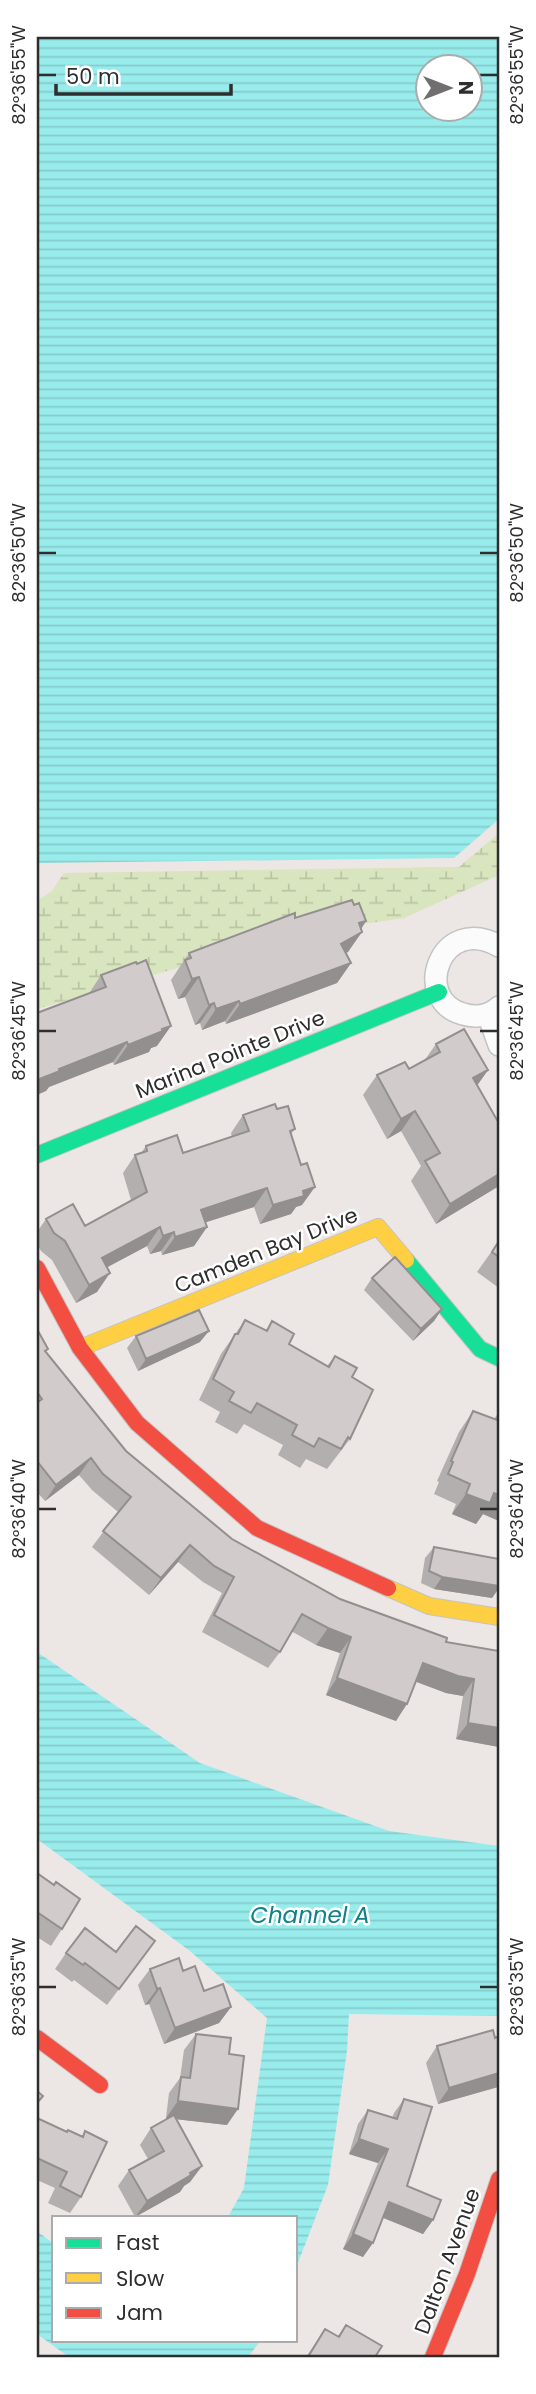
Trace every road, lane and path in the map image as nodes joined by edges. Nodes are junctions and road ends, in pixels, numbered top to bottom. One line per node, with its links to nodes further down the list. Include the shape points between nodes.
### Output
1 (499, 946): 2 (street, via 474,937 449,947 436,970)
2 (439, 992): 3 (street, via 458,1013 470,1016); 5 (street, Marina Pointe Drive)
3 (494, 1011): 4 (street)
4 (499, 1045)
5 (37, 1154)
6 (37, 1268): 7 (street)
7 (80, 1348): 8 (street, Camden Bay Drive, via 379,1227 480,1349); 9 (street, via 136,1423 257,1528 429,1606)
8 (499, 1358)
9 (499, 1617)
10 (37, 2038): 11 (street)
11 (100, 2085)
12 (499, 2179): 13 (street, Dalton Avenue)
13 (433, 2357)

